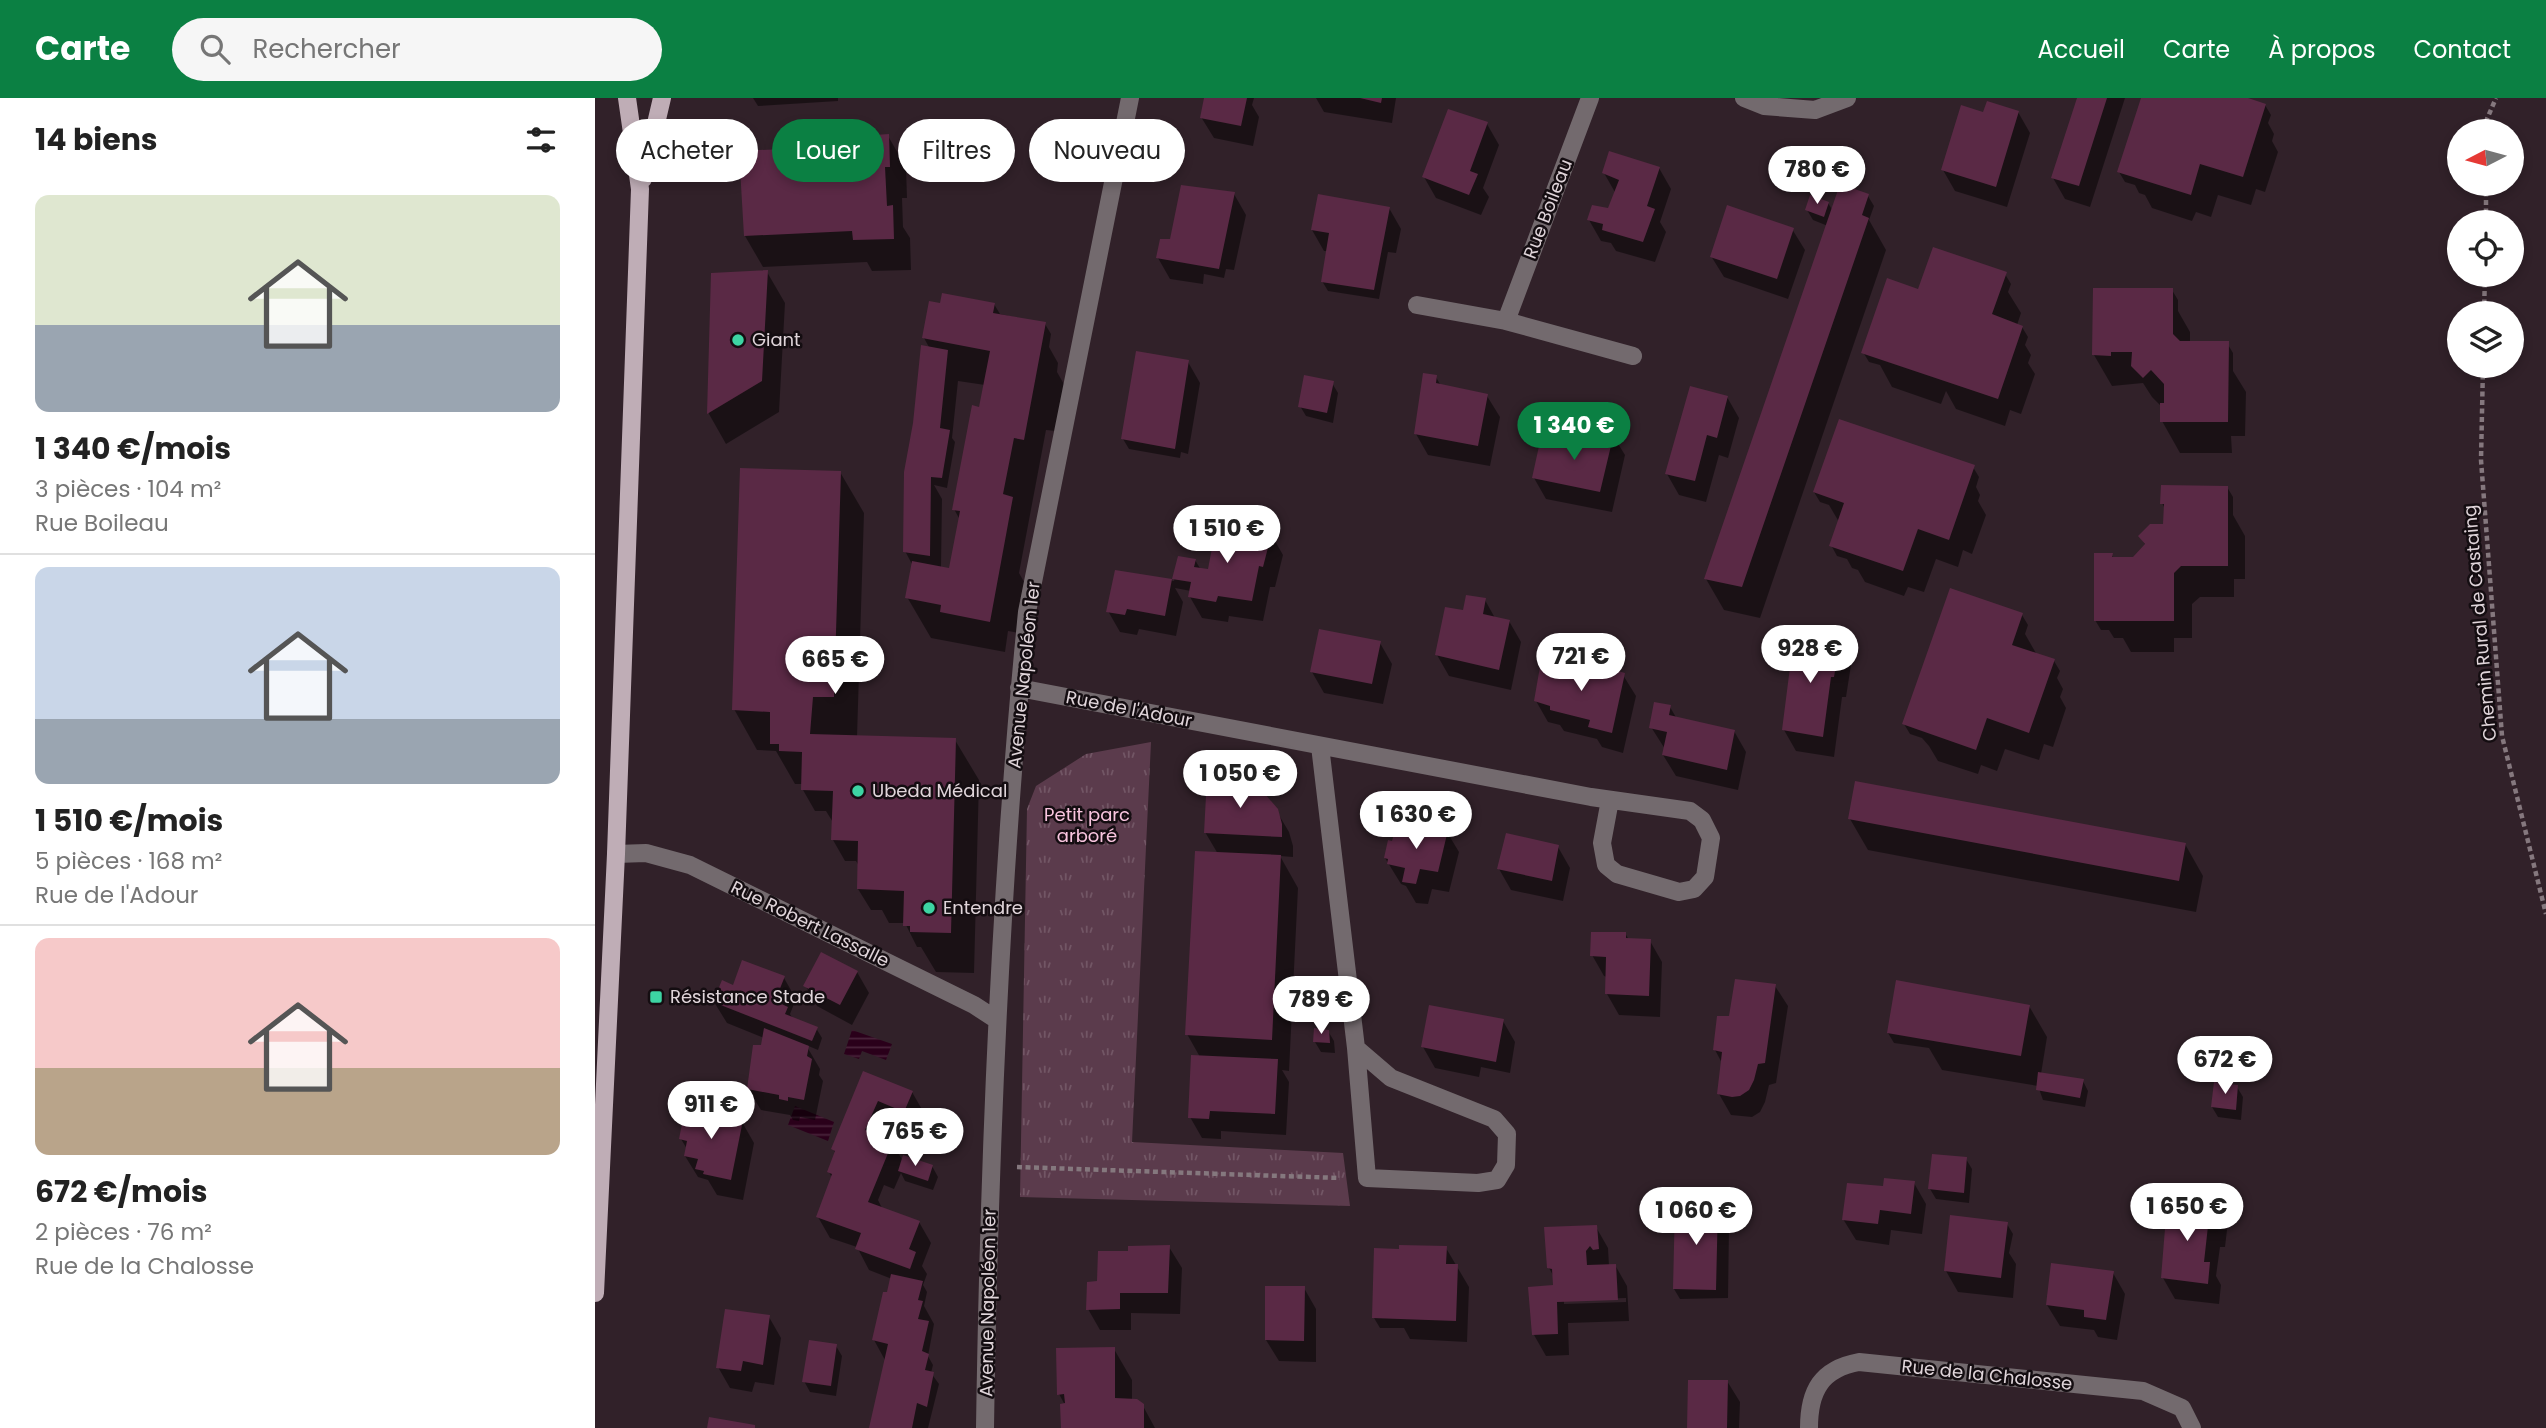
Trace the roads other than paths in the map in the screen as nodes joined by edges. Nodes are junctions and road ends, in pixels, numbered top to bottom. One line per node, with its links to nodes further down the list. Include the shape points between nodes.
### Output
1 (627, 98): 7 (main road)
2 (662, 98): 7 (main road)
3 (1130, 98): 11 (street, Avenue Napoléon 1er, via 1027,612)
4 (1590, 98): 9 (street, Rue Boileau)
5 (1744, 98): 6 (street, via 1764,106 1815,110)
6 (1847, 98)
7 (640, 189): 14 (main road)
8 (1417, 306): 9 (street)
9 (1506, 321): 10 (street)
10 (1633, 356)
11 (1019, 688): 12 (street, Rue de l'Adour); 15 (street, Avenue Napoléon 1er)
12 (1320, 746): 13 (street, Rue de l'Adour); 16 (street)
13 (1610, 800): 13 (street, Rue de l'Adour, via 1690,811 1702,820 1711,838 1705,877 1694,889 1679,892 1617,874 1606,865 1602,844)
14 (616, 854): 15 (street, Rue Robert Lassalle, via 646,853 690,864); 17 (main road)
15 (997, 1020): 18 (street, Avenue Napoléon 1er)
16 (1356, 1048): 16 (street, via 1367,1178 1497,1180 1506,1165 1507,1134 1494,1119 1391,1078)
17 (595, 1293)
18 (985, 1428)
19 (1809, 1428): 20 (street, Rue de la Chalosse, via 1809,1406 1819,1382 1840,1366 1859,1362 2143,1391 2182,1408)
20 (2192, 1428)

